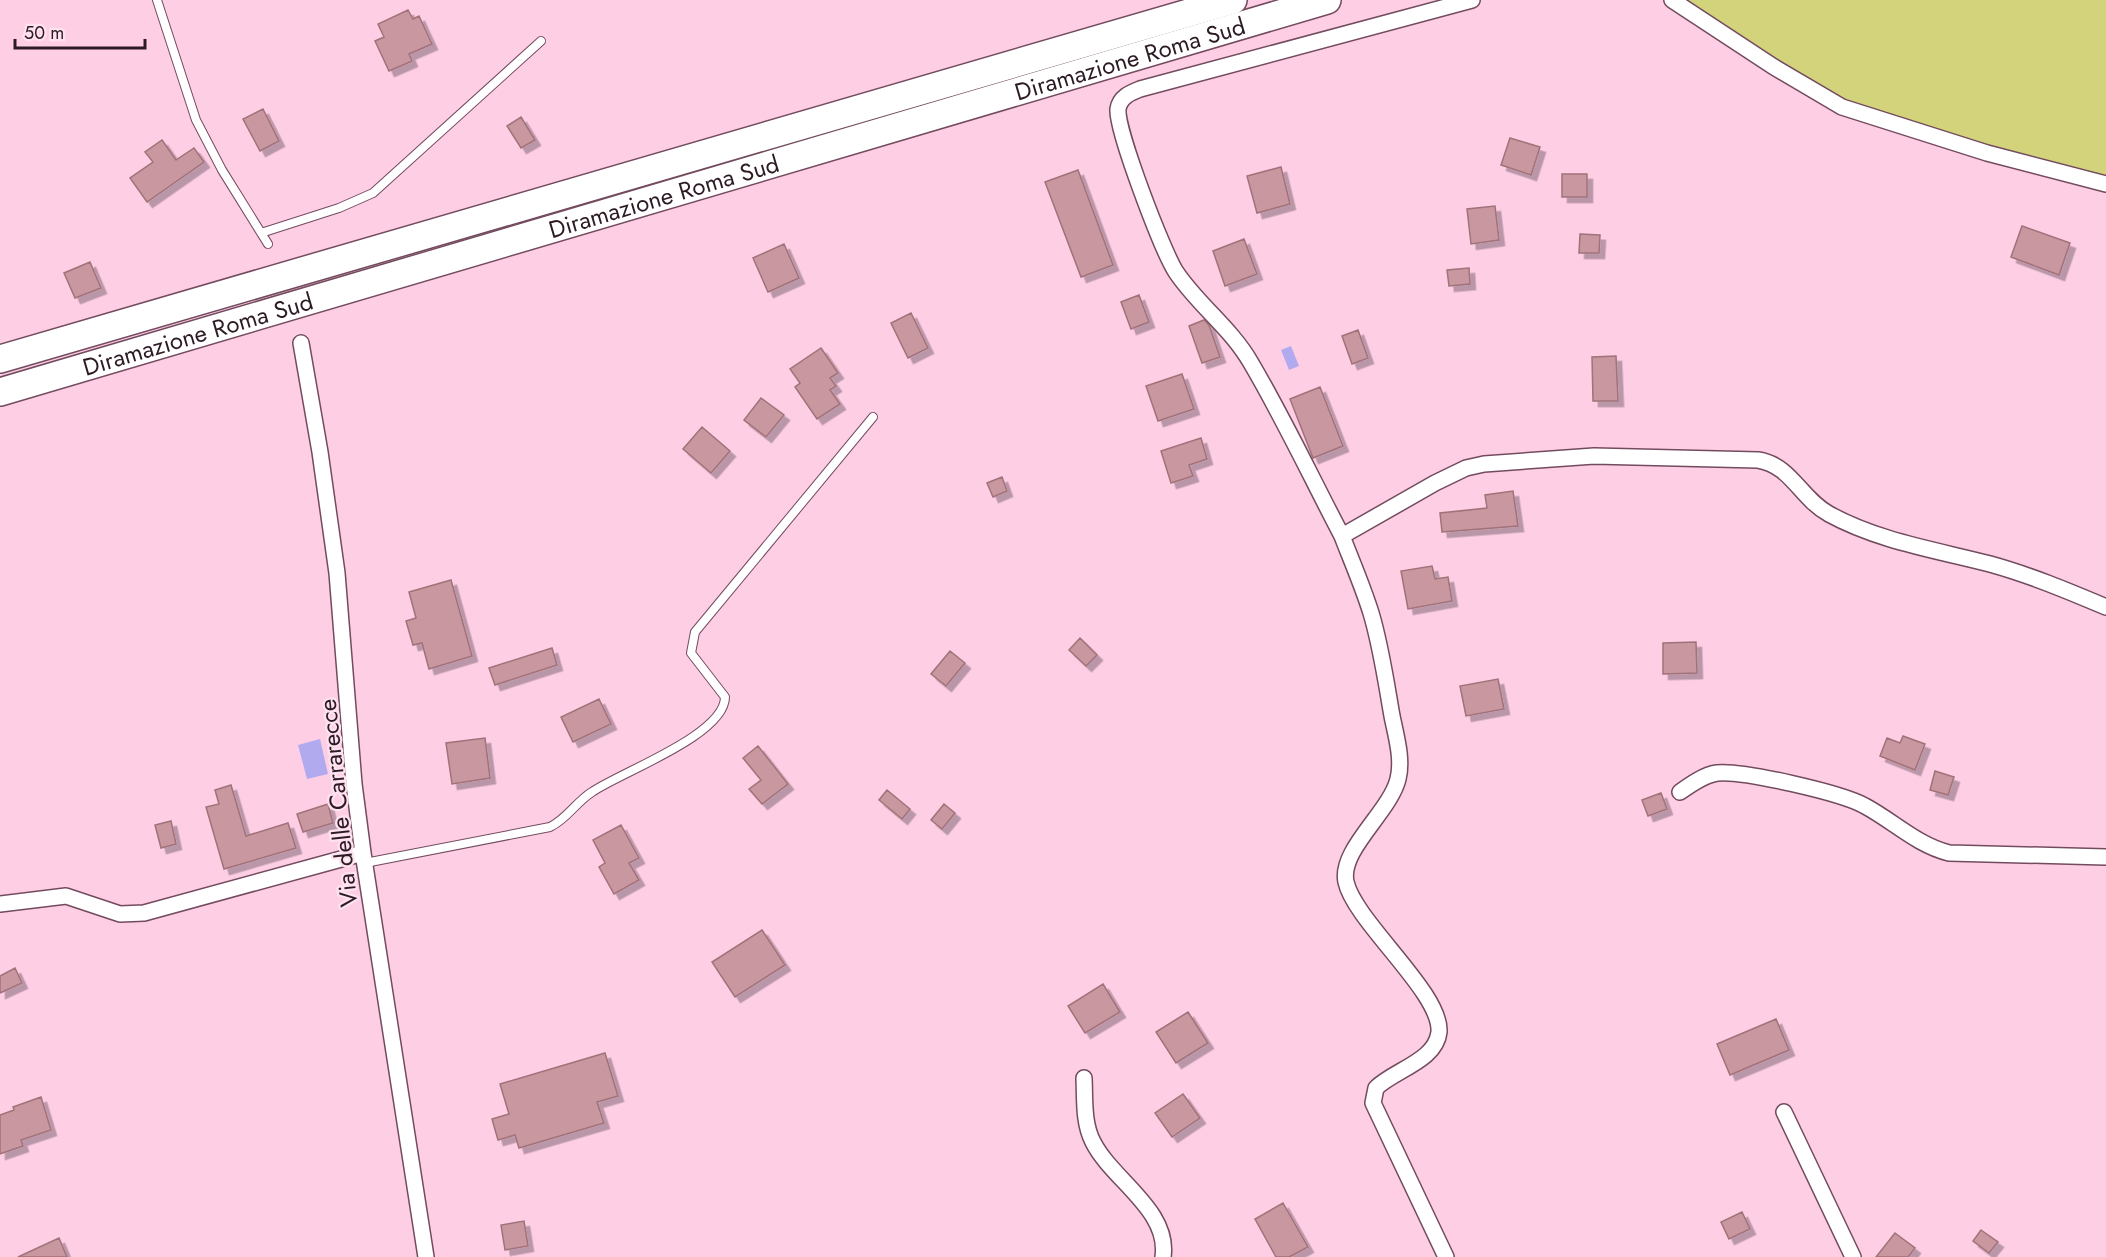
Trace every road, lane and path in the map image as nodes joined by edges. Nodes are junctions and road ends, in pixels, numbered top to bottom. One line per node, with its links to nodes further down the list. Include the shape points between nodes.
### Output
1 (157, 0): 8 (lane, via 196,120)
2 (1233, 0): 11 (highway, Diramazione Roma Sud)
3 (1327, 0): 12 (highway, Diramazione Roma Sud)
4 (1472, 0): 14 (street, via 1140,89 1125,96 1119,105 1120,120 1166,255 1190,290 1247,355)
5 (1678, 5): 7 (street, via 1842,106)
6 (541, 41): 8 (lane, via 373,193)
7 (2106, 184)
8 (261, 233): 9 (lane)
9 (268, 244)
10 (301, 343): 18 (street, Via delle Carrarecce, via 337,573)
11 (0, 359)
12 (0, 392)
13 (873, 417): 18 (lane, via 695,632 691,653 725,697 724,705 710,724 596,789 550,827)
14 (1342, 536): 15 (street, via 1444,478 1484,464 1594,456 1758,460 1776,464 1814,505 1855,526 2031,576); 24 (street, via 1375,629 1400,770 1391,796 1349,857 1346,884 1351,897 1433,1010 1439,1030 1427,1053 1376,1088 1374,1103)
15 (2106, 607)
16 (1680, 792): 17 (street, via 1706,776 1729,774 1846,797 1930,847 1948,853)
17 (2106, 857)
18 (364, 858): 19 (street, via 144,914 120,914 66,896); 22 (street, Via delle Carrarecce)
19 (0, 904)
20 (1084, 1078): 23 (street, via 1091,1139 1152,1216 1163,1238)
21 (1784, 1112): 25 (street)
22 (426, 1257)
23 (1163, 1257)
24 (1446, 1257)
25 (1853, 1257)

